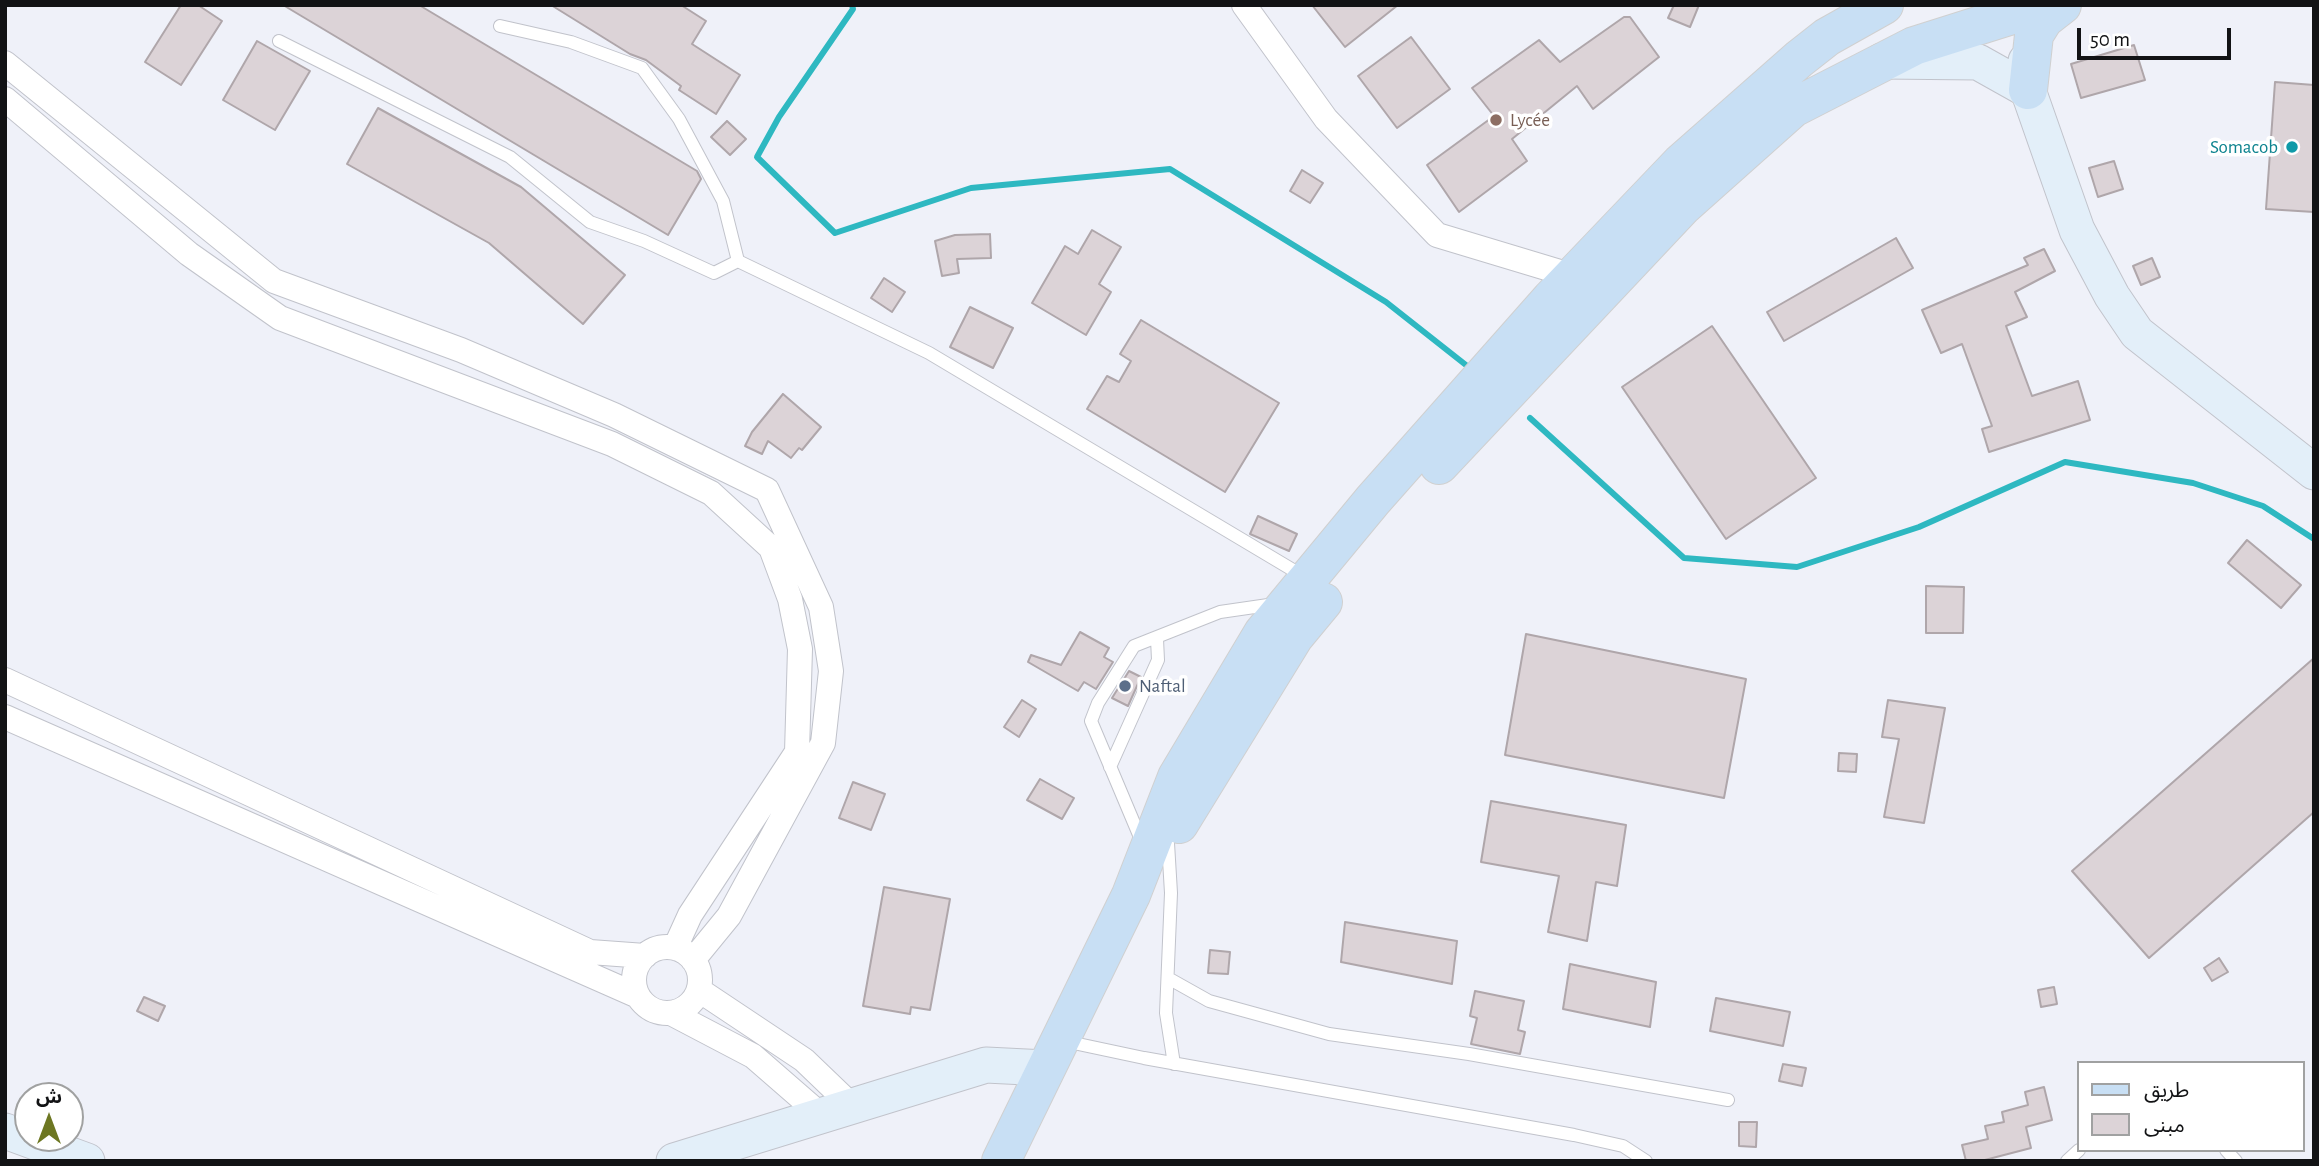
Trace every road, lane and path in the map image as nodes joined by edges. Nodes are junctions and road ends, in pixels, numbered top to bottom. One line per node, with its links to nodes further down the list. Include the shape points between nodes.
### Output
1 (1244, 5): 15 (street, via 1326,119 1437,235)
2 (1854, 5): 8 (main road)
3 (1884, 5): 8 (main road)
4 (2062, 5): 12 (main road, via 2044,19 2034,35)
5 (2029, 8): 6 (main road); 12 (main road)
6 (1972, 16): 10 (main road); 12 (main road)
7 (500, 26): 14 (lane, via 571,42 642,68 679,119 723,201)
8 (1827, 37): 15 (main road, via 1681,163)
9 (279, 41): 14 (lane, via 510,157 590,222 644,240 715,273)
10 (1882, 61): 12 (main road, via 1978,62); 22 (main road, via 1793,108 1683,205 1423,481 1294,637)
11 (5, 63): 23 (street, via 274,281 461,350 614,415 767,490 821,607 831,671 822,743 729,916)
12 (2028, 90): 16 (main road, via 2077,230 2137,333)
13 (5, 99): 23 (street, via 189,254 280,318 612,444 711,493 771,548 790,599 800,649 797,752 690,915)
14 (738, 261): 17 (lane, via 929,353)
15 (1573, 276): 17 (main road, via 1373,500)
16 (2314, 472)
17 (1299, 591): 18 (lane, via 1220,612); 22 (main road, via 1263,633 1177,777)
18 (1157, 639): 21 (lane, via 1158,660); 21 (lane, via 1134,646 1097,703 1091,721)
19 (5, 680): 24 (street, via 590,952)
20 (5, 717): 27 (street)
21 (1110, 768): 22 (lane)
22 (1158, 848): 25 (lane, via 1171,893); 29 (main road)
23 (684, 954): 24 (street, via 654,950); 26 (street, via 698,969)
24 (645, 956): 27 (street, via 634,974)
25 (1168, 978): 30 (lane, via 1166,1013); 31 (lane, via 1209,1001 1329,1034)
26 (699, 990): 28 (street, via 687,1007); 32 (street, via 804,1060)
27 (638, 996): 28 (street, via 654,1011)
28 (671, 1013): 32 (street, via 753,1056)
29 (1053, 1054): 30 (lane); 32 (main road, via 986,1065); 36 (main road)
30 (1174, 1064): 37 (lane, via 1574,1135 1623,1146)
31 (1728, 1100)
32 (837, 1112): 35 (main road)
33 (5, 1131): 34 (main road)
34 (88, 1161)
35 (674, 1161)
36 (1001, 1161)
37 (1646, 1161)

